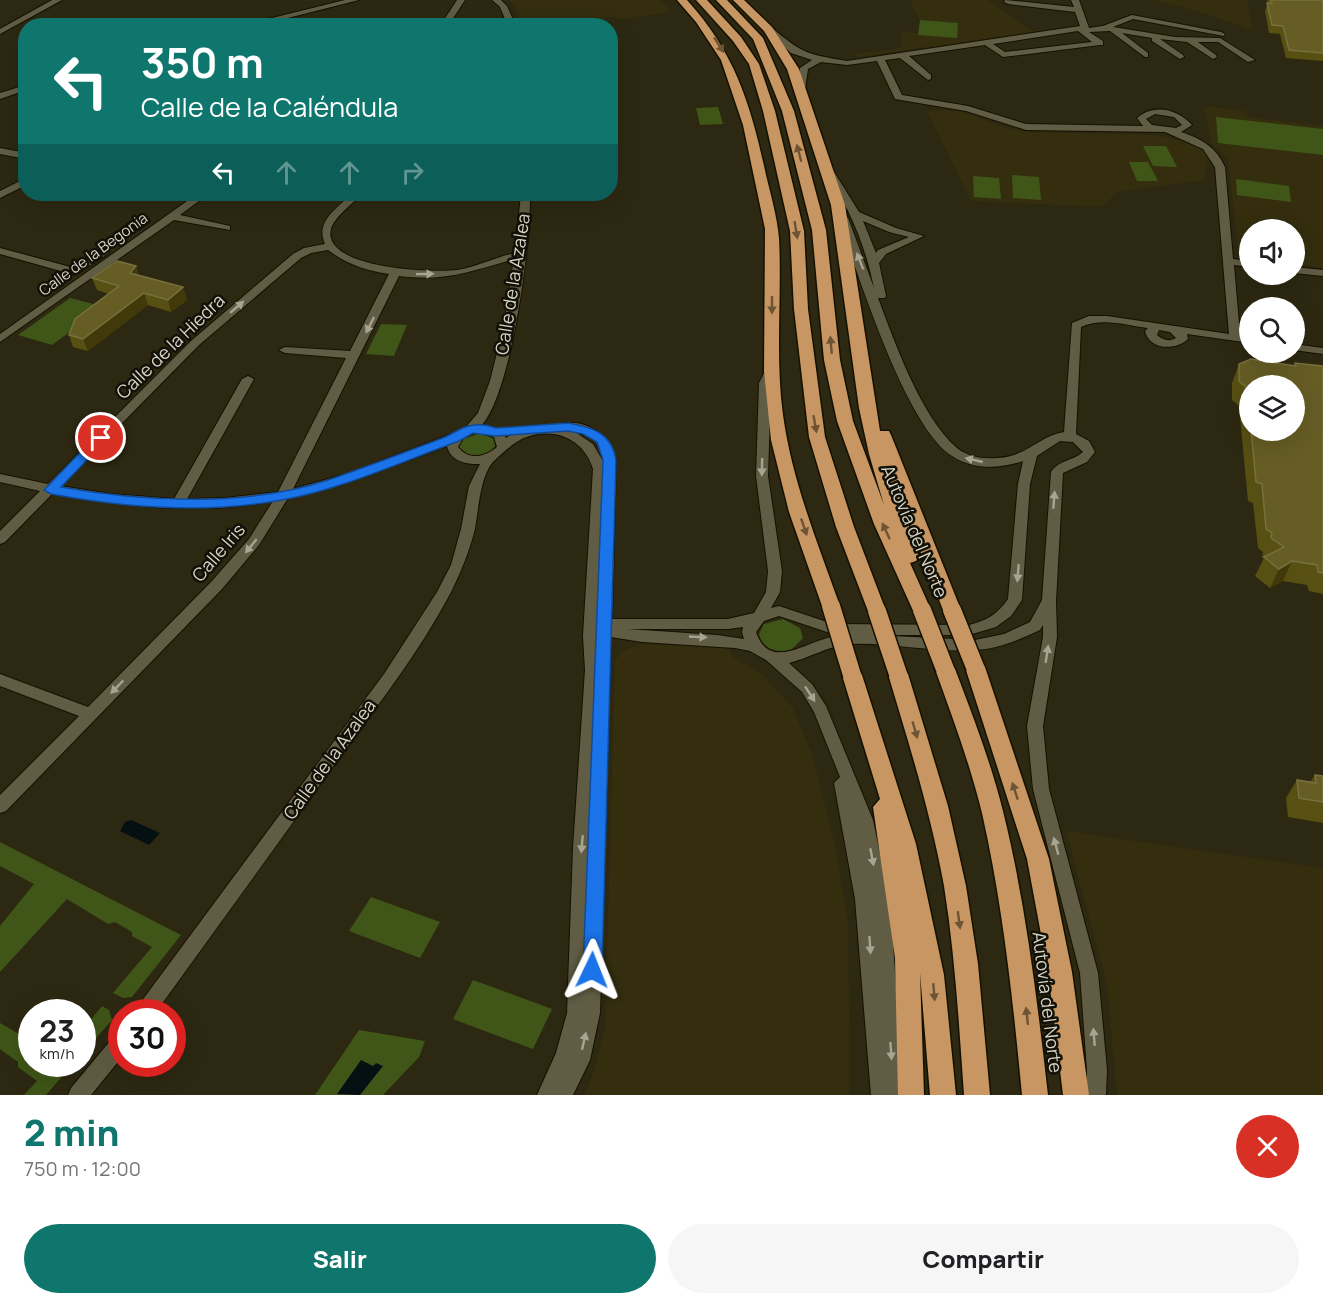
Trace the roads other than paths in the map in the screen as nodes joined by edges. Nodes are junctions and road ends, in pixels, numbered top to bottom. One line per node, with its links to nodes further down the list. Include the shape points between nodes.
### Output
1 (57, 0): 12 (street)
2 (355, 0): 13 (street)
3 (496, 0): 15 (street)
4 (682, 0): 44 (highway, one-way to 44, via 722,49 734,73)
5 (701, 0): 24 (highway)
6 (721, 0): 20 (highway, Autovía del Norte)
7 (738, 0): 20 (highway)
8 (1075, 0): 11 (street)
9 (458, 2): 14 (street)
10 (1008, 2): 11 (street)
11 (1078, 10): 18 (street)
12 (25, 18)
13 (278, 18)
14 (451, 18)
15 (508, 18)
16 (18, 22): 19 (street)
17 (1110, 26): 18 (street); 21 (street); 22 (street, via 1132,17); 28 (street)
18 (1084, 28): 26 (street); 26 (street, via 1082,31 1100,43 1003,55)
19 (0, 32)
20 (763, 34): 31 (street, via 807,57); 35 (highway, via 793,69); 51 (highway, via 794,87); 106 (highway, Autovía del Norte, one-way to 20, via 883,524 845,421 832,360 819,230)
21 (1150, 35): 25 (street); 29 (street)
22 (1210, 36): 23 (street); 25 (street); 33 (street)
23 (1230, 36)
24 (737, 39): 44 (highway, via 747,74); 129 (highway, one-way to 129, bridge, via 757,74 797,231 801,309 817,437 898,674 936,803 955,886)
25 (1190, 40): 30 (street)
26 (987, 43): 27 (street)
27 (902, 55): 32 (street); 34 (street)
28 (1145, 55)
29 (1180, 57)
30 (1213, 57)
31 (821, 58): 32 (street, via 847,63); 35 (street, via 804,68)
32 (880, 58): 38 (street)
33 (1251, 60)
34 (928, 77)
35 (801, 89): 49 (highway)
36 (18, 90): 37 (street)
37 (0, 96)
38 (898, 97): 39 (street); 41 (street, via 968,109 1006,124 1026,127)
39 (900, 109)
40 (1142, 121): 41 (street); 42 (street); 43 (street, via 1148,112 1170,113 1187,121)
41 (1126, 129): 42 (street)
42 (1155, 129): 45 (street)
43 (1185, 129): 45 (street); 46 (street)
44 (751, 132): 84 (highway, one-way to 84, via 772,235)
45 (1169, 132): 46 (street)
46 (1193, 139): 65 (street, via 1212,150 1220,167)
47 (0, 151): 48 (street)
48 (18, 154)
49 (825, 166): 51 (highway); 57 (street)
50 (18, 185): 52 (street)
51 (832, 187): 56 (highway)
52 (0, 195)
53 (193, 201): 58 (street, Calle de la Begonia)
54 (349, 201): 60 (street, via 327,225 326,238)
55 (525, 201): 63 (street, Calle de la Azalea)
56 (838, 205): 72 (street, one-way to 56); 83 (highway)
57 (857, 214): 64 (street); 64 (street, via 893,230 919,236 882,252)
58 (171, 216): 59 (street); 76 (street, Calle de la Begonia)
59 (226, 228)
60 (331, 246): 70 (street, via 361,263); 100 (street, Calle de la Hiedra, one-way to 60, via 195,343 297,256)
61 (0, 251): 62 (street, via 75,272)
62 (104, 253)
63 (520, 255): 67 (street); 68 (street, Calle de la Azalea)
64 (875, 261): 72 (street)
65 (1227, 261): 66 (street); 75 (street)
66 (1239, 263)
67 (488, 264): 68 (street, via 504,264); 70 (street, one-way to 67, via 457,273)
68 (517, 271): 86 (street, Calle de la Azalea, via 506,344)
69 (1305, 271): 71 (street)
70 (395, 273): 82 (street, Calle Iris, one-way to 82)
71 (1323, 273)
72 (885, 325): 93 (street, one-way to 72, via 998,464 970,461 952,452 939,439 915,400)
73 (1174, 329): 74 (street); 75 (street); 77 (street)
74 (1153, 330): 77 (street, via 1155,339 1168,344); 89 (street, via 1107,319 1089,319 1076,325)
75 (1235, 338): 77 (street); 78 (street)
76 (0, 339)
77 (1182, 339)
78 (1239, 339)
79 (1305, 349): 81 (street)
80 (285, 350): 82 (street)
81 (1323, 351)
82 (354, 356): 101 (street, Calle Iris)
83 (860, 359): 106 (highway, via 877,454 913,565); 131 (highway, one-way to 83, bridge, via 1060,972 1038,860 975,667 889,452)
84 (772, 368): 107 (street, one-way to 107, via 765,383 762,476 775,571 773,592); 118 (highway, one-way to 118, bridge, via 774,414 787,479)
85 (248, 379): 102 (street)
86 (487, 409): 87 (street, Calle de la Azalea); 88 (street)
87 (470, 429): 88 (street); 90 (street)
88 (494, 431): 92 (street); 105 (street, via 580,428 606,445 610,460)
89 (1070, 437): 91 (street, via 1056,438); 97 (street, via 1083,442 1089,452 1084,459)
90 (455, 438): 94 (street, via 452,447); 95 (street)
91 (1049, 444): 93 (street); 97 (street, via 1052,454)
92 (502, 445): 96 (street); 105 (street, via 527,433 560,431 584,440 596,454)
93 (1031, 454): 108 (street, one-way to 108, via 1024,484 1015,600 1005,617 989,626 969,630 833,629)
94 (460, 456): 95 (street, via 428,453); 96 (street, via 472,460); 99 (street, via 470,468)
95 (402, 457): 101 (street, via 330,484)
96 (490, 458): 99 (street, Calle de la Azalea)
97 (1072, 461): 104 (street, one-way to 97, via 1057,472)
98 (0, 478): 100 (street)
99 (475, 486): 120 (street, Calle de la Azalea, via 458,565 435,606 389,678)
100 (51, 490): 102 (street, via 107,500); 103 (street, Calle de la Hiedra)
101 (282, 496): 102 (street); 116 (street, Calle Iris, one-way to 116, via 254,542 217,585)
102 (178, 503)
103 (0, 539)
104 (1049, 601): 112 (street, via 1035,626 1007,639 975,645 849,639); 132 (street, one-way to 104, via 1089,973 1041,789 1035,726 1050,637)
105 (599, 605): 109 (street); 110 (street, via 597,622); 114 (street, via 590,636)
106 (921, 607): 130 (highway, Autovía del Norte, one-way to 106, bridge, via 1023,973 997,832 971,740)
107 (757, 618): 108 (street, via 779,611); 109 (street, via 728,624); 111 (street, via 749,632)
108 (805, 621): 112 (street, via 812,632)
109 (641, 628): 110 (street, via 614,624); 111 (street, one-way to 111, via 719,638); 114 (street)
110 (603, 629): 114 (street, via 596,635)
111 (754, 647): 113 (street)
112 (807, 650): 113 (street, via 791,658)
113 (772, 657): 117 (street, one-way to 117, via 807,688)
114 (597, 658): 123 (street, one-way to 123, via 581,848 576,1013 565,1054); 124 (street, one-way to 114, via 580,1060 591,1013)
115 (0, 680): 116 (street)
116 (90, 714): 119 (street, Calle Iris)
117 (832, 743): 125 (street, one-way to 125, via 854,830 867,910); 126 (street, one-way to 126, via 865,820 881,903)
118 (876, 752): 127 (highway, via 907,958); 128 (highway, one-way to 128, via 905,844 932,975)
119 (0, 806)
120 (154, 999)
121 (108, 1059): 122 (street)
122 (78, 1095)
123 (547, 1095)
124 (563, 1095)
125 (881, 1095)
126 (894, 1095)
127 (911, 1095)
128 (943, 1095)
129 (977, 1095)
130 (1035, 1095)
131 (1076, 1095)
132 (1096, 1095)

